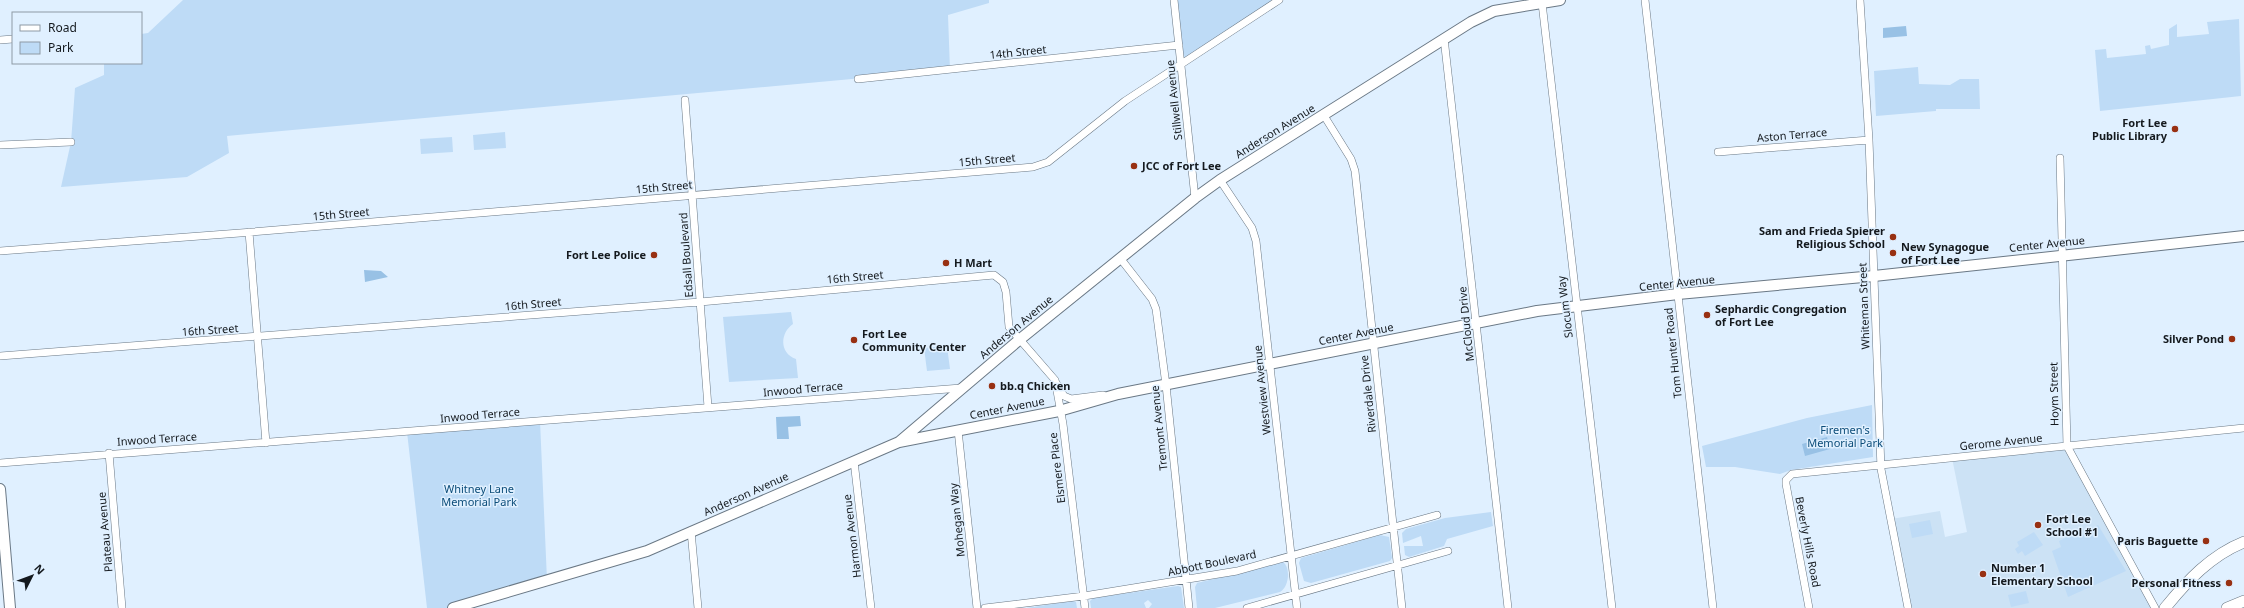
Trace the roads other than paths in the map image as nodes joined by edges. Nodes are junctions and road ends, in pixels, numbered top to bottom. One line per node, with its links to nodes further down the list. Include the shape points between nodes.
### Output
1 (1174, 0): 10 (street, Stillwell Avenue)
2 (1279, 0): 11 (street, 15th Street)
3 (1560, 0): 6 (main road, Anderson Avenue)
4 (1645, 0): 29 (street, Tom Hunter Road)
5 (1860, 0): 15 (street, Whiteman Street)
6 (1542, 3): 7 (main road, Anderson Avenue, via 1494,12); 31 (street, Slocum Way)
7 (1444, 38): 14 (main road, Anderson Avenue); 32 (street, McCloud Drive)
8 (12, 39): 9 (street)
9 (0, 40)
10 (1179, 46): 11 (street, Stillwell Avenue); 12 (street, 14th Street)
11 (1181, 63): 21 (street, 15th Street, via 1125,100 1048,162 1033,167); 22 (street, Stillwell Avenue)
12 (858, 79)
13 (685, 100): 21 (street, Edsall Boulevard)
14 (1323, 114): 20 (main road, Anderson Avenue); 35 (street, Riverdale Drive, via 1351,159 1355,171)
15 (1869, 140): 18 (street, Aston Terrace); 28 (street, Whiteman Street)
16 (70, 142): 17 (street)
17 (0, 146)
18 (1718, 152)
19 (2060, 158): 26 (street, Hoym Street)
20 (1220, 180): 22 (main road, Anderson Avenue); 37 (street, Westview Avenue, via 1252,228 1256,241)
21 (692, 195): 23 (street, 15th Street); 30 (street, Edsall Boulevard)
22 (1195, 198): 27 (main road, Anderson Avenue)
23 (249, 232): 25 (street, 15th Street); 33 (street)
24 (2244, 236): 26 (main road, Center Avenue)
25 (0, 250)
26 (2061, 255): 28 (main road, Center Avenue); 48 (street, Hoym Street)
27 (1120, 258): 34 (main road, Anderson Avenue); 39 (street, Tremont Avenue, via 1152,299 1156,309)
28 (1874, 276): 29 (main road, Center Avenue); 52 (street, Whiteman Street)
29 (1678, 294): 31 (main road, Center Avenue); 82 (street, Tom Hunter Road)
30 (700, 302): 33 (street, 16th Street); 34 (street, 16th Street, via 994,275 1002,282 1006,292 1009,327); 42 (street, Edsall Boulevard)
31 (1576, 307): 32 (main road, Center Avenue, via 1537,310); 81 (street, Slocum Way)
32 (1477, 323): 35 (main road, Center Avenue); 80 (street, McCloud Drive)
33 (258, 338): 36 (street, 16th Street); 46 (street)
34 (1019, 340): 38 (street); 40 (main road, Anderson Avenue)
35 (1374, 343): 37 (main road, Center Avenue); 56 (street, Riverdale Drive)
36 (0, 356)
37 (1270, 364): 39 (main road, Center Avenue); 60 (street, Westview Avenue)
38 (1055, 380): 41 (street, Center Avenue, via 1064,396 1071,399); 43 (street, Elsmere Place)
39 (1166, 385): 41 (main road, Center Avenue); 63 (street, Tremont Avenue)
40 (961, 388): 42 (street, Inwood Terrace); 47 (main road, Anderson Avenue)
41 (1118, 394): 43 (main road, Center Avenue)
42 (708, 407): 46 (street, Inwood Terrace)
43 (1059, 411): 45 (main road, Center Avenue); 66 (street, Elsmere Place, via 1063,424)
44 (2244, 428): 48 (street, Gerome Avenue)
45 (958, 430): 47 (main road, Center Avenue); 73 (street, Mohegan Way)
46 (266, 442): 49 (street, Inwood Terrace)
47 (899, 442): 50 (main road, Anderson Avenue)
48 (2068, 446): 52 (street, Gerome Avenue); 85 (street, Hoym Street)
49 (109, 453): 51 (street, Inwood Terrace); 69 (street, Plateau Avenue)
50 (854, 460): 57 (main road, Anderson Avenue); 72 (street, Harmon Avenue)
51 (0, 463)
52 (1881, 465): 53 (street, Gerome Avenue, via 1792,474); 84 (street, Whiteman Street)
53 (1786, 480): 83 (street, Beverly Hills Road)
54 (0, 490): 62 (main road)
55 (1438, 515): 56 (street, Abbott Boulevard)
56 (1393, 527): 60 (street, Abbott Boulevard); 61 (street, Riverdale Drive)
57 (691, 531): 70 (main road, Anderson Avenue, via 647,551); 71 (street)
58 (2244, 542): 64 (main road, via 2220,554 2199,570)
59 (1448, 551): 61 (street)
60 (1291, 556): 63 (street, Abbott Boulevard, via 1237,571); 65 (street, Westview Avenue)
61 (1398, 566): 65 (street); 79 (street, Riverdale Drive)
62 (3, 568): 68 (main road)
63 (1185, 580): 66 (street, Abbott Boulevard); 76 (street, Tremont Avenue)
64 (2176, 594): 86 (main road); 87 (main road)
65 (1295, 595): 77 (street); 78 (street, Westview Avenue)
66 (1084, 596): 74 (street, Abbott Boulevard); 75 (street, Elsmere Place)
67 (2244, 601): 88 (main road)
68 (10, 608)
69 (122, 608)
70 (453, 608)
71 (698, 608)
72 (871, 608)
73 (977, 608)
74 (985, 608)
75 (1085, 608)
76 (1189, 608)
77 (1247, 608)
78 (1297, 608)
79 (1402, 608)
80 (1508, 608)
81 (1612, 608)
82 (1713, 608)
83 (1809, 608)
84 (1908, 608)
85 (2155, 608)
86 (2165, 608)
87 (2175, 608)
88 (2227, 608)

